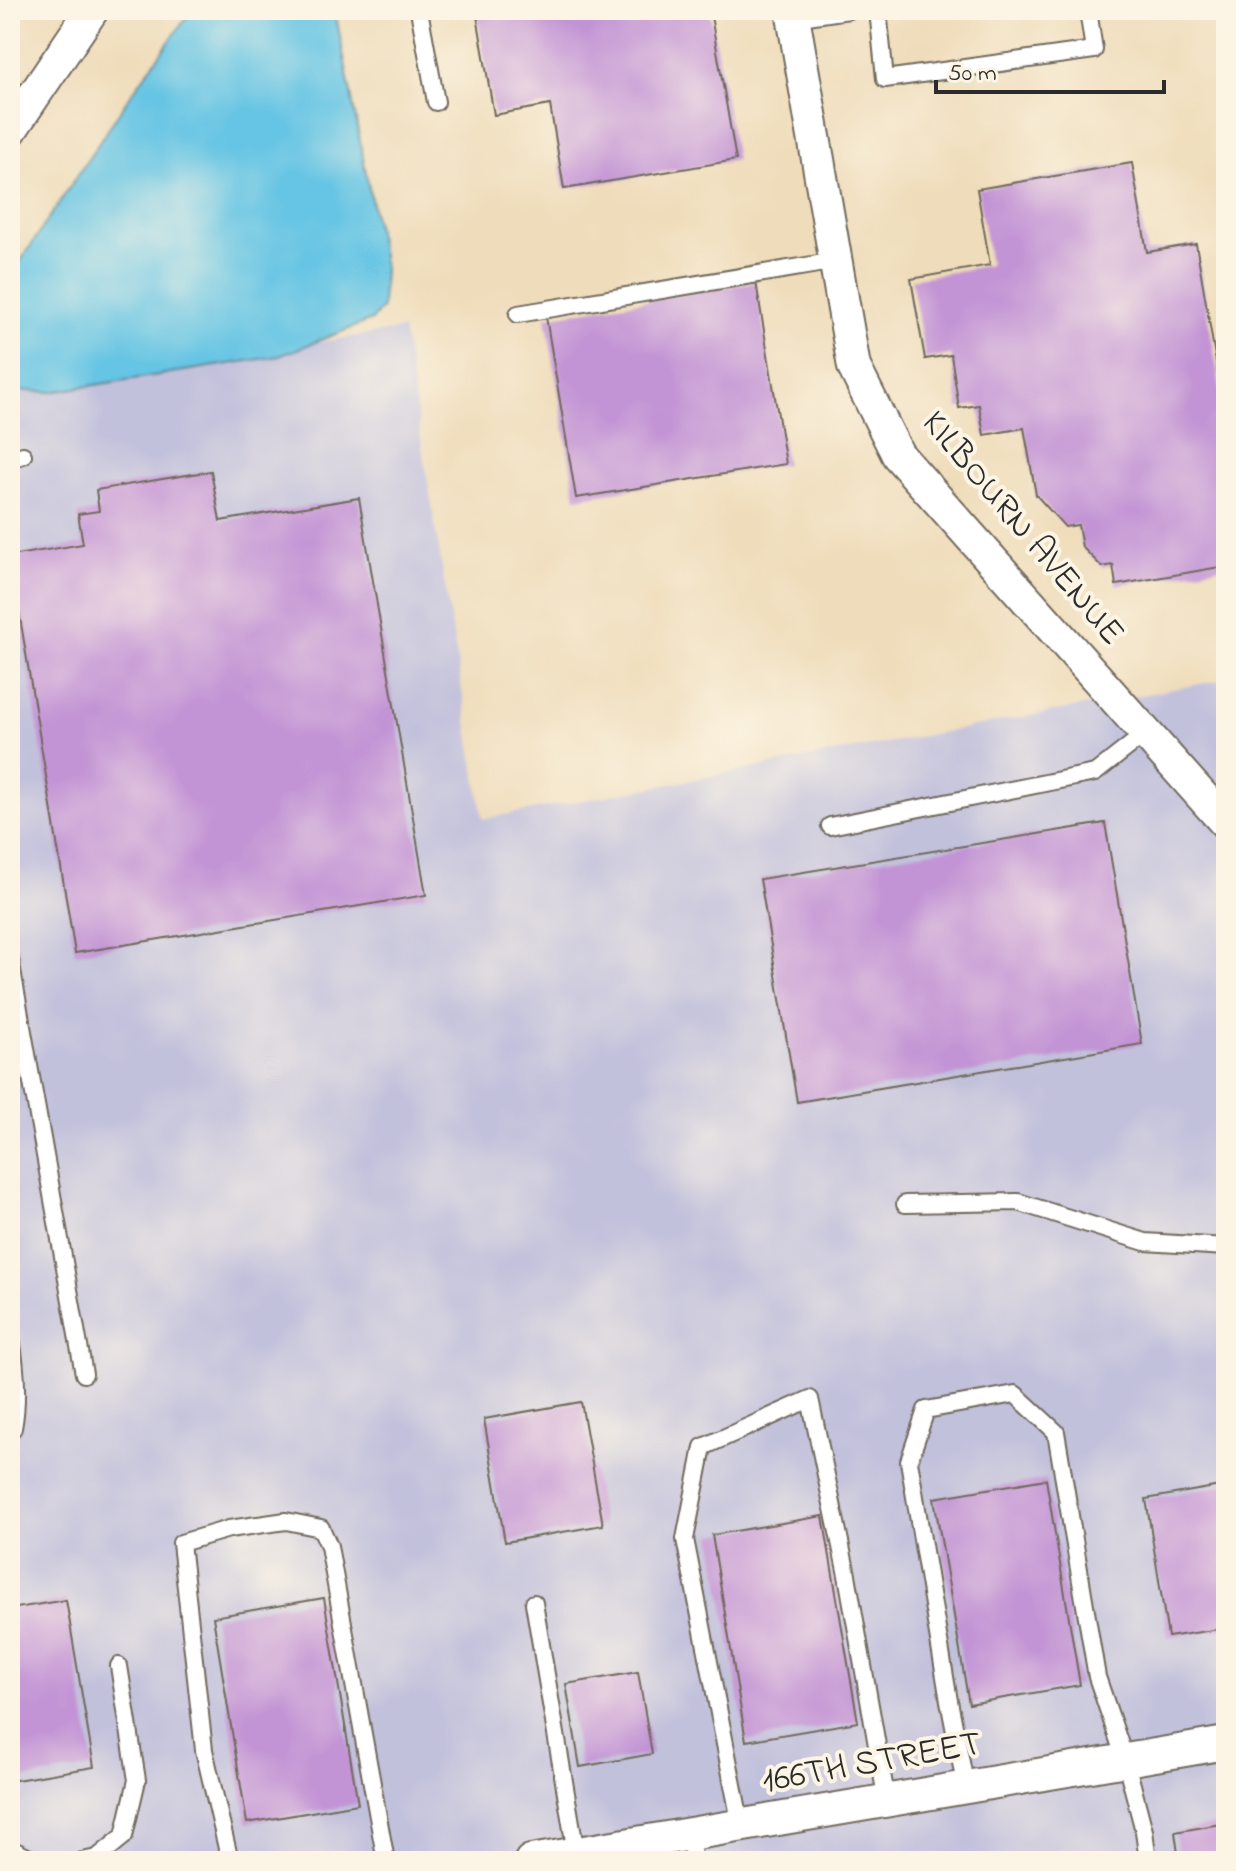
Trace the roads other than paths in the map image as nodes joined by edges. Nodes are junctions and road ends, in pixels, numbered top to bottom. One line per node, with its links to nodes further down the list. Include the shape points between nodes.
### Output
1 (92, 10): 8 (street)
2 (419, 10): 7 (lane)
3 (849, 10): 6 (lane)
4 (878, 10): 5 (lane, via 885,79 1094,50)
5 (1088, 10)
6 (792, 14): 9 (street, KILBOURN AVENUE)
7 (436, 102)
8 (10, 131)
9 (836, 261): 10 (lane); 11 (street, KILBOURN AVENUE, via 854,367 898,455)
10 (518, 314)
11 (1146, 733): 12 (street, KILBOURN AVENUE); 13 (lane, via 1095,773)
12 (1226, 823)
13 (830, 826)
14 (10, 959): 18 (lane)
15 (905, 1204): 16 (lane, via 1018,1202 1145,1242)
16 (1226, 1247)
17 (10, 1334): 19 (lane, via 17,1408)
18 (84, 1374)
19 (10, 1429)
20 (534, 1603): 29 (lane)
21 (119, 1666): 31 (lane, via 137,1780 124,1836 97,1858)
22 (1226, 1743): 23 (street, 166TH STREET)
23 (1126, 1762): 24 (street, 166TH STREET); 24 (lane, via 1097,1677 1056,1432 1015,1394 926,1410 909,1461); 35 (lane)
24 (966, 1788): 25 (street, 166TH STREET)
25 (887, 1802): 26 (street, 166TH STREET); 26 (lane, via 810,1399 703,1447 685,1539)
26 (741, 1826): 27 (street, 166TH STREET)
27 (691, 1848): 29 (street, 166TH STREET)
28 (10, 1853): 30 (lane)
29 (587, 1855): 34 (street, 166TH STREET)
30 (35, 1861)
31 (82, 1861)
32 (230, 1861): 33 (lane, via 204,1750 181,1543 286,1521 321,1528 329,1546)
33 (386, 1861)
34 (531, 1861)
35 (1148, 1861)

